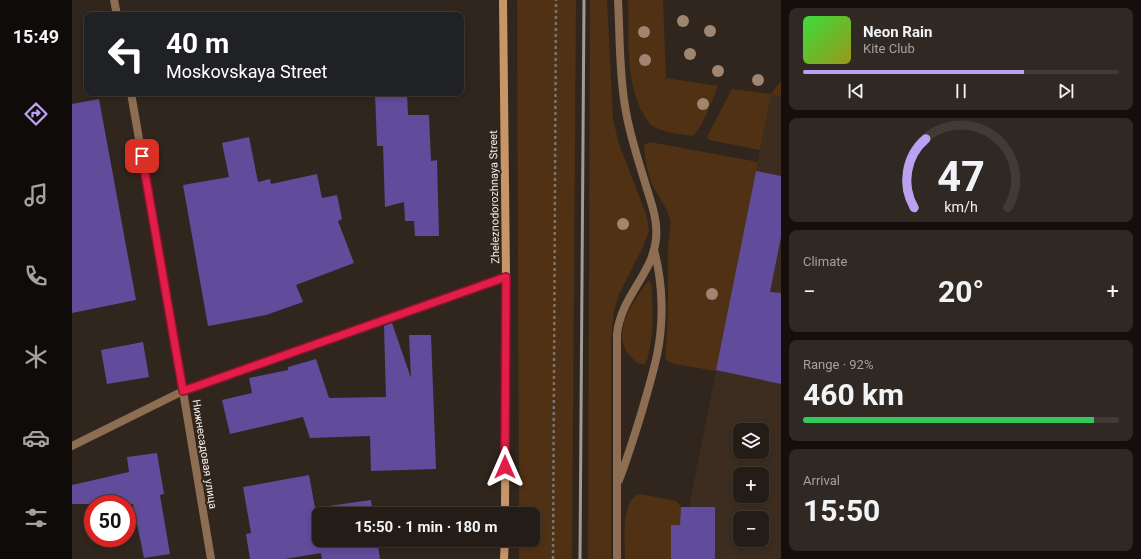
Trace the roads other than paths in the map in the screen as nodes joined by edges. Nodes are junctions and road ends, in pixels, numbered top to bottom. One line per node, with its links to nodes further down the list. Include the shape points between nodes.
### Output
1 (114, 0): 4 (street)
2 (503, 0): 7 (main road, Zheleznodorozhnaya Street)
3 (618, 0): 6 (street, via 625,106 655,220)
4 (116, 12)
5 (132, 96): 8 (street, Нижнесадовая улица)
6 (654, 250): 10 (street, via 659,266 660,338 630,452); 10 (street, via 618,324)
7 (506, 277): 8 (street); 11 (main road, Zheleznodorozhnaya Street)
8 (183, 391): 9 (street); 13 (street, Нижнесадовая улица)
9 (72, 446)
10 (618, 485): 15 (street)
11 (505, 507)
12 (504, 547): 14 (main road)
13 (211, 559)
14 (504, 559)
15 (617, 559)

